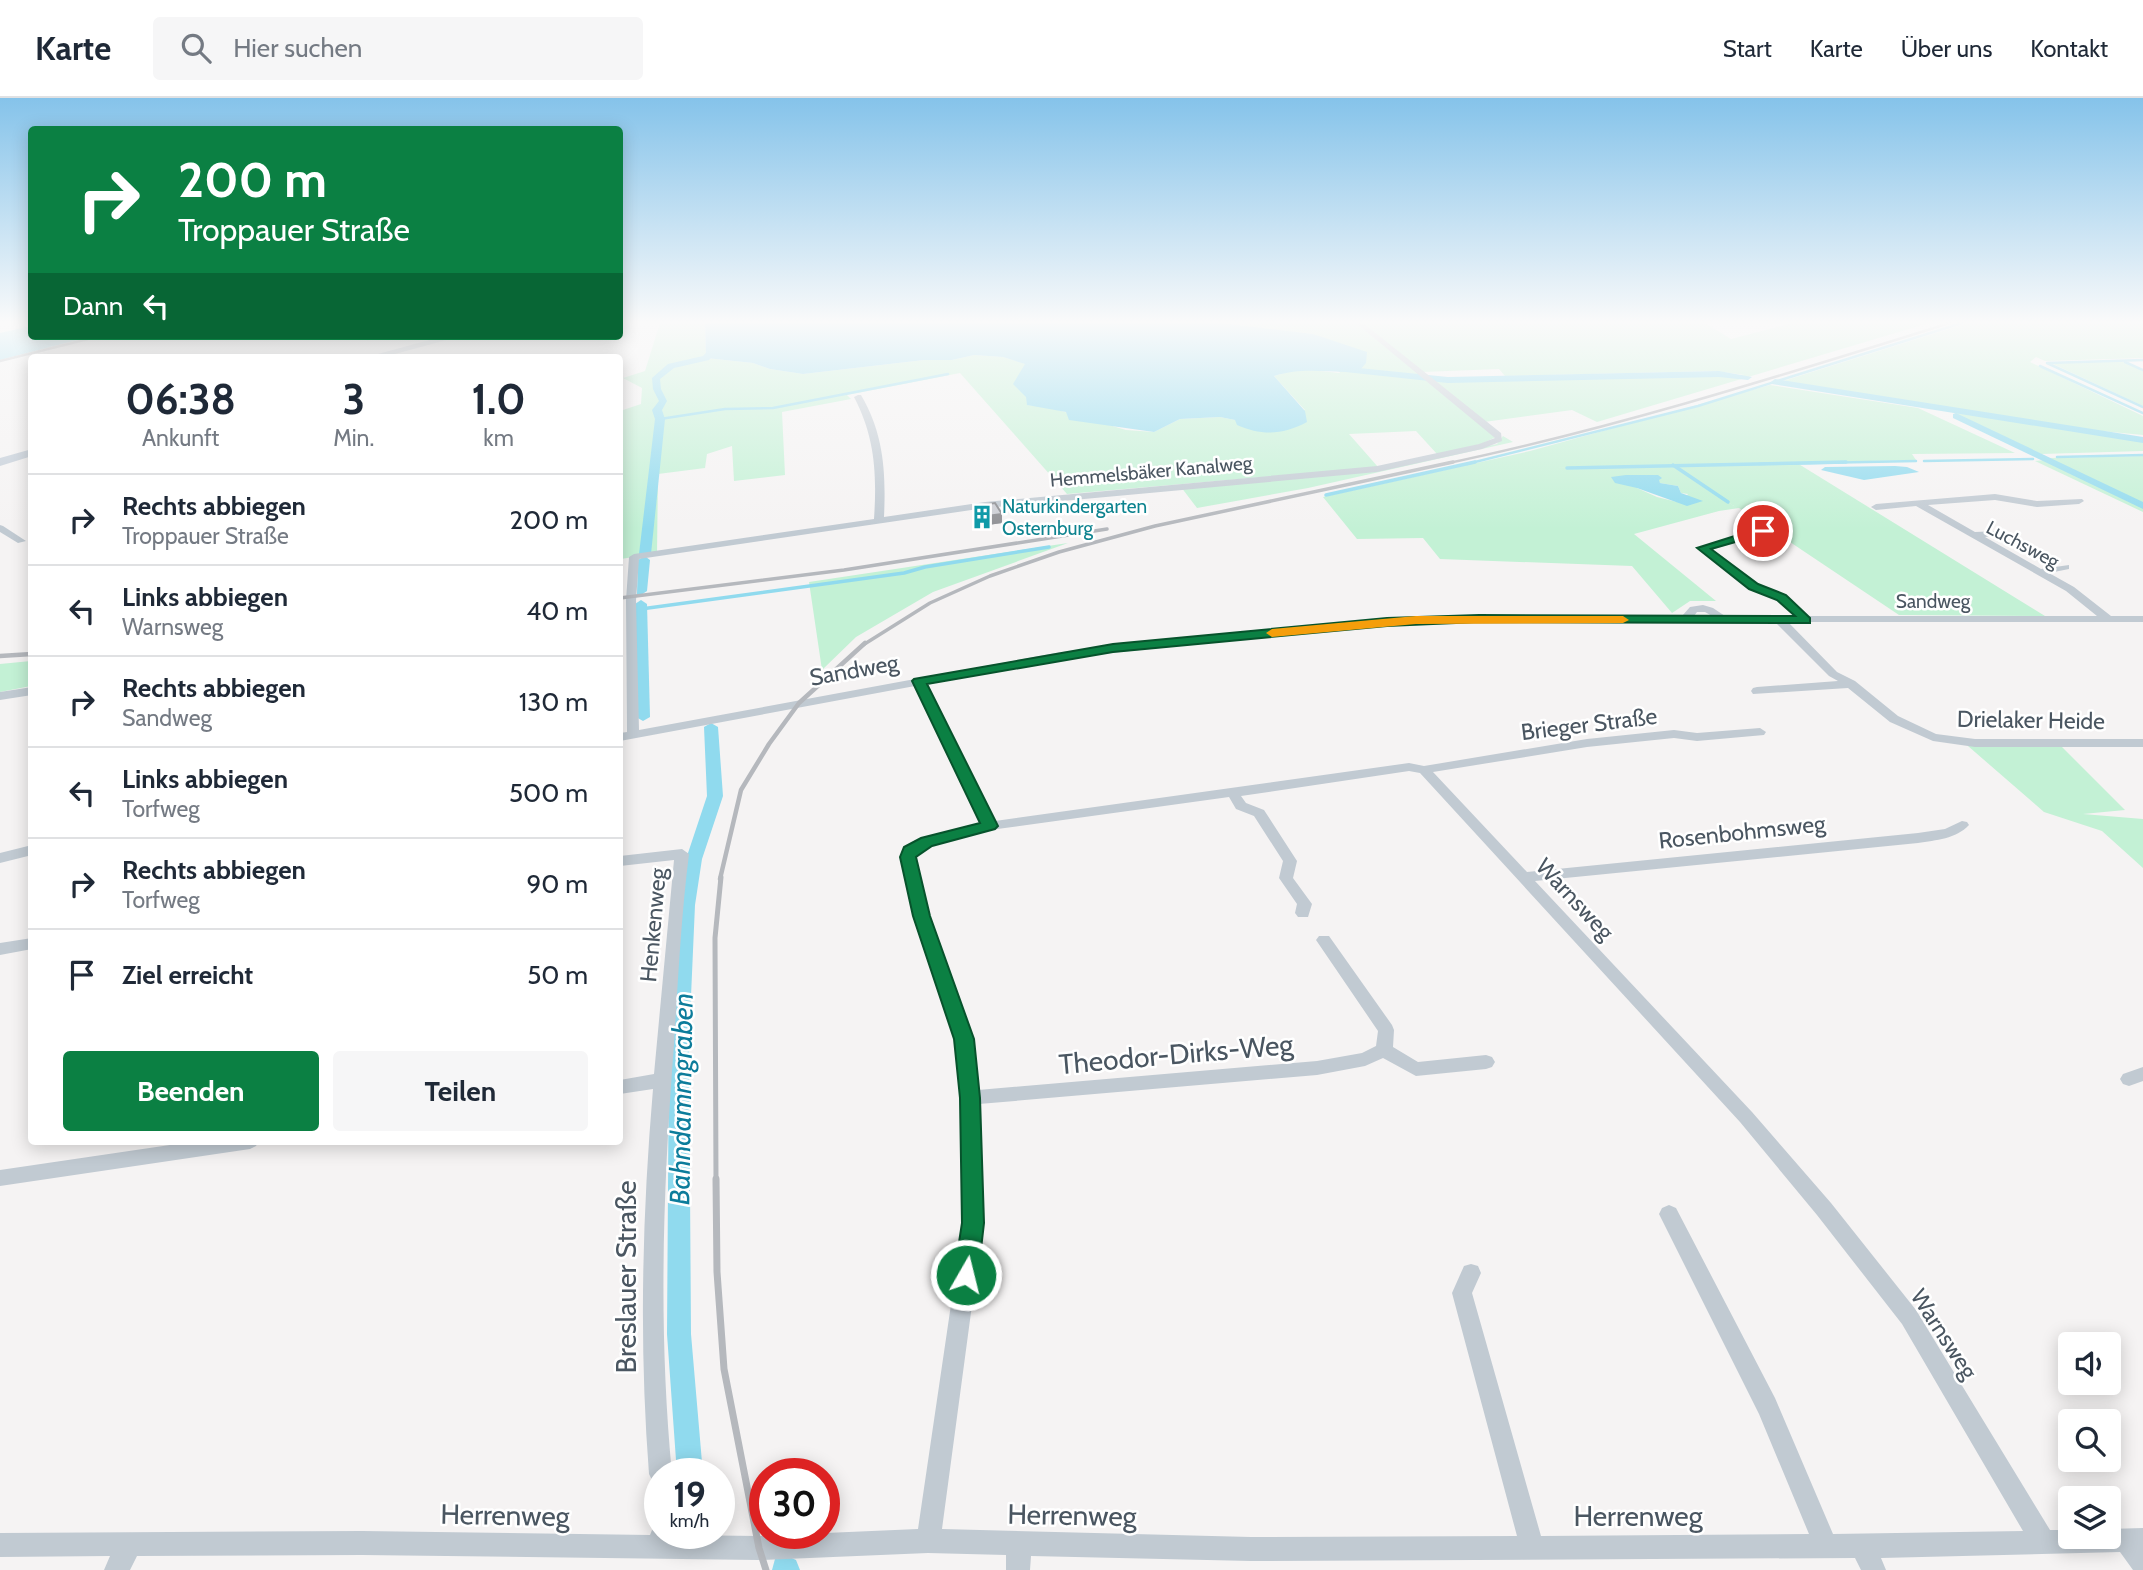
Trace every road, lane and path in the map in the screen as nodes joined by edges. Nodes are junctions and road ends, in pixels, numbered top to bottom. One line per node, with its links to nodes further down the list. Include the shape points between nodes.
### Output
1 (1444, 392): 8 (street, Hemmelsbäker Kanalweg, via 1499,439 1377,469 998,503)
2 (858, 397): 8 (street, via 877,435)
3 (28, 453): 4 (main road)
4 (0, 462)
5 (2079, 501): 6 (street, Luchsweg, via 2037,504 1995,497)
6 (1919, 504): 7 (street, Luchsweg); 12 (street, Luchsweg)
7 (1876, 507)
8 (880, 522): 26 (street, Hemmelsbäker Kanalweg, via 634,557)
9 (0, 528): 13 (street)
10 (1763, 531): 19 (street, via 1703,548 1753,586 1781,597)
11 (1996, 533): 12 (street)
12 (1970, 535): 15 (street, Luchsweg)
13 (21, 541)
14 (2065, 567): 15 (street)
15 (2039, 572): 16 (street, Luchsweg)
16 (2108, 619): 17 (street, Sandweg); 19 (street, Sandweg)
17 (2143, 619)
18 (1779, 620): 19 (street, Sandweg); 20 (street, Sandweg, via 1387,622 1113,648); 21 (street, Drielaker Heide, via 1833,674)
19 (1806, 620)
20 (919, 681): 26 (street, Sandweg); 32 (street)
21 (1851, 684): 22 (street); 28 (street, Drielaker Heide, via 1887,715 1933,737 1975,743)
22 (1757, 691)
23 (28, 692): 24 (street)
24 (0, 696)
25 (1760, 733): 29 (street, Brieger Straße, via 1674,734 1587,743)
26 (633, 735): 27 (street, Sandweg)
27 (623, 737)
28 (2143, 743)
29 (1424, 770): 30 (street, via 1409,767); 36 (street, Warnsweg)
30 (1231, 791): 32 (street); 37 (street, via 1241,806 1259,813 1290,861 1286,878 1306,904)
31 (1962, 825): 36 (street, Rosenbohmsweg, via 1949,833 1919,838)
32 (990, 826): 46 (street, via 927,842 908,857 922,916 964,1039)
33 (28, 851): 34 (street)
34 (0, 858)
35 (623, 861): 41 (street, Henkenweg, via 682,854)
36 (1524, 877): 55 (street, Warnsweg, via 1746,1116 1841,1230 1909,1317)
37 (1303, 913)
38 (1324, 940): 42 (street, via 1386,1030)
39 (28, 944): 40 (street)
40 (0, 949)
41 (668, 1020): 44 (street, Breslauer Straße)
42 (1384, 1050): 43 (street, via 1416,1069); 46 (street, Theodor-Dirks-Weg, via 1366,1059 1317,1068)
43 (1486, 1062)
44 (662, 1080): 45 (street); 51 (street, Breslauer Straße, via 653,1321)
45 (623, 1086)
46 (970, 1098): 54 (street, via 973,1223)
47 (223, 1145): 48 (street)
48 (0, 1178)
49 (1669, 1214): 60 (street, via 1767,1406)
50 (1471, 1273): 62 (street, via 1462,1293)
51 (659, 1458)
52 (644, 1540): 56 (street, Herrenweg)
53 (2135, 1540): 55 (street, Herrenweg); 63 (street)
54 (928, 1541): 57 (street, Herrenweg); 59 (street, Herrenweg)
55 (2045, 1543): 61 (street, Herrenweg)
56 (131, 1544): 58 (street, Herrenweg); 64 (street)
57 (1019, 1544): 62 (street, Herrenweg, via 1251,1549); 65 (street)
58 (0, 1545)
59 (735, 1546)
60 (1826, 1546): 61 (street, Herrenweg); 62 (street, Herrenweg)
61 (1862, 1546): 66 (street)
62 (1532, 1547)
63 (2143, 1564)
64 (116, 1570)
65 (1018, 1570)
66 (1874, 1570)

